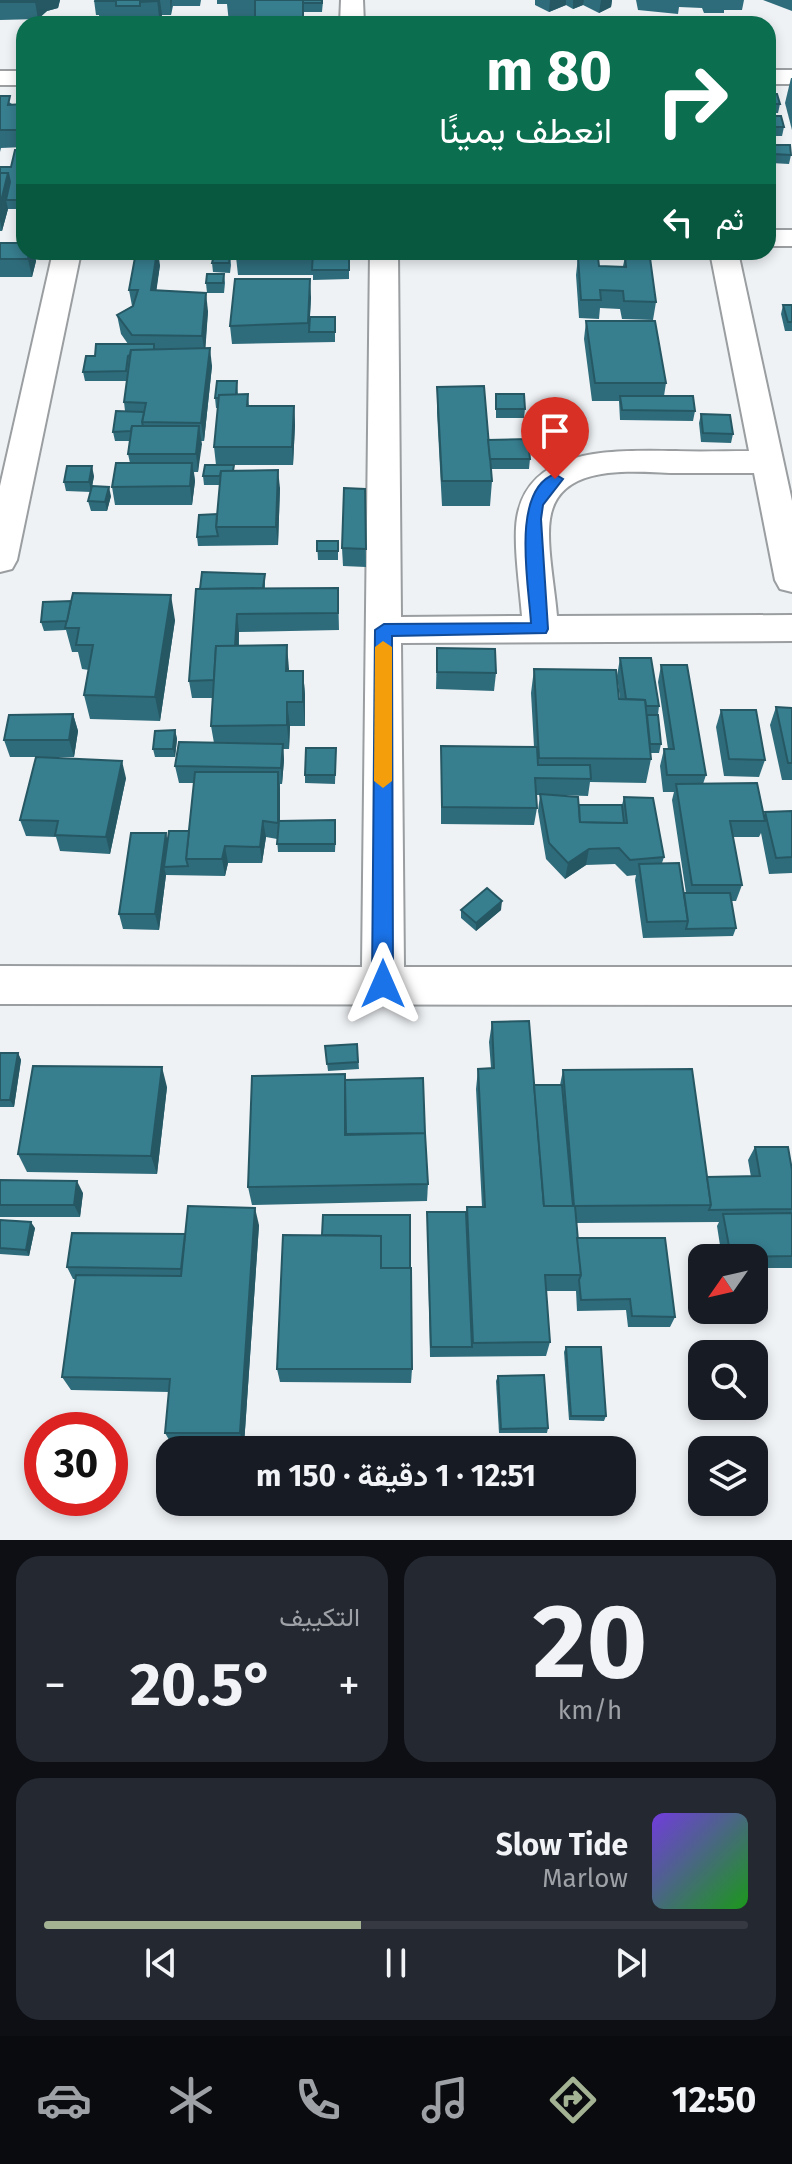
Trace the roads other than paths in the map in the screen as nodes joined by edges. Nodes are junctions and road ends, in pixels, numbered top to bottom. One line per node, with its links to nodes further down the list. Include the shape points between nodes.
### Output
1 (65, 260): 5 (street)
2 (384, 260): 9 (street)
3 (726, 260): 4 (street)
4 (767, 462): 6 (street); 8 (street, via 608,461 555,479 536,504 533,519)
5 (0, 560)
6 (792, 580)
7 (792, 628): 8 (street)
8 (540, 629): 9 (street)
9 (384, 630): 10 (street)
10 (383, 984): 11 (street); 12 (street)
11 (0, 985)
12 (792, 986)

